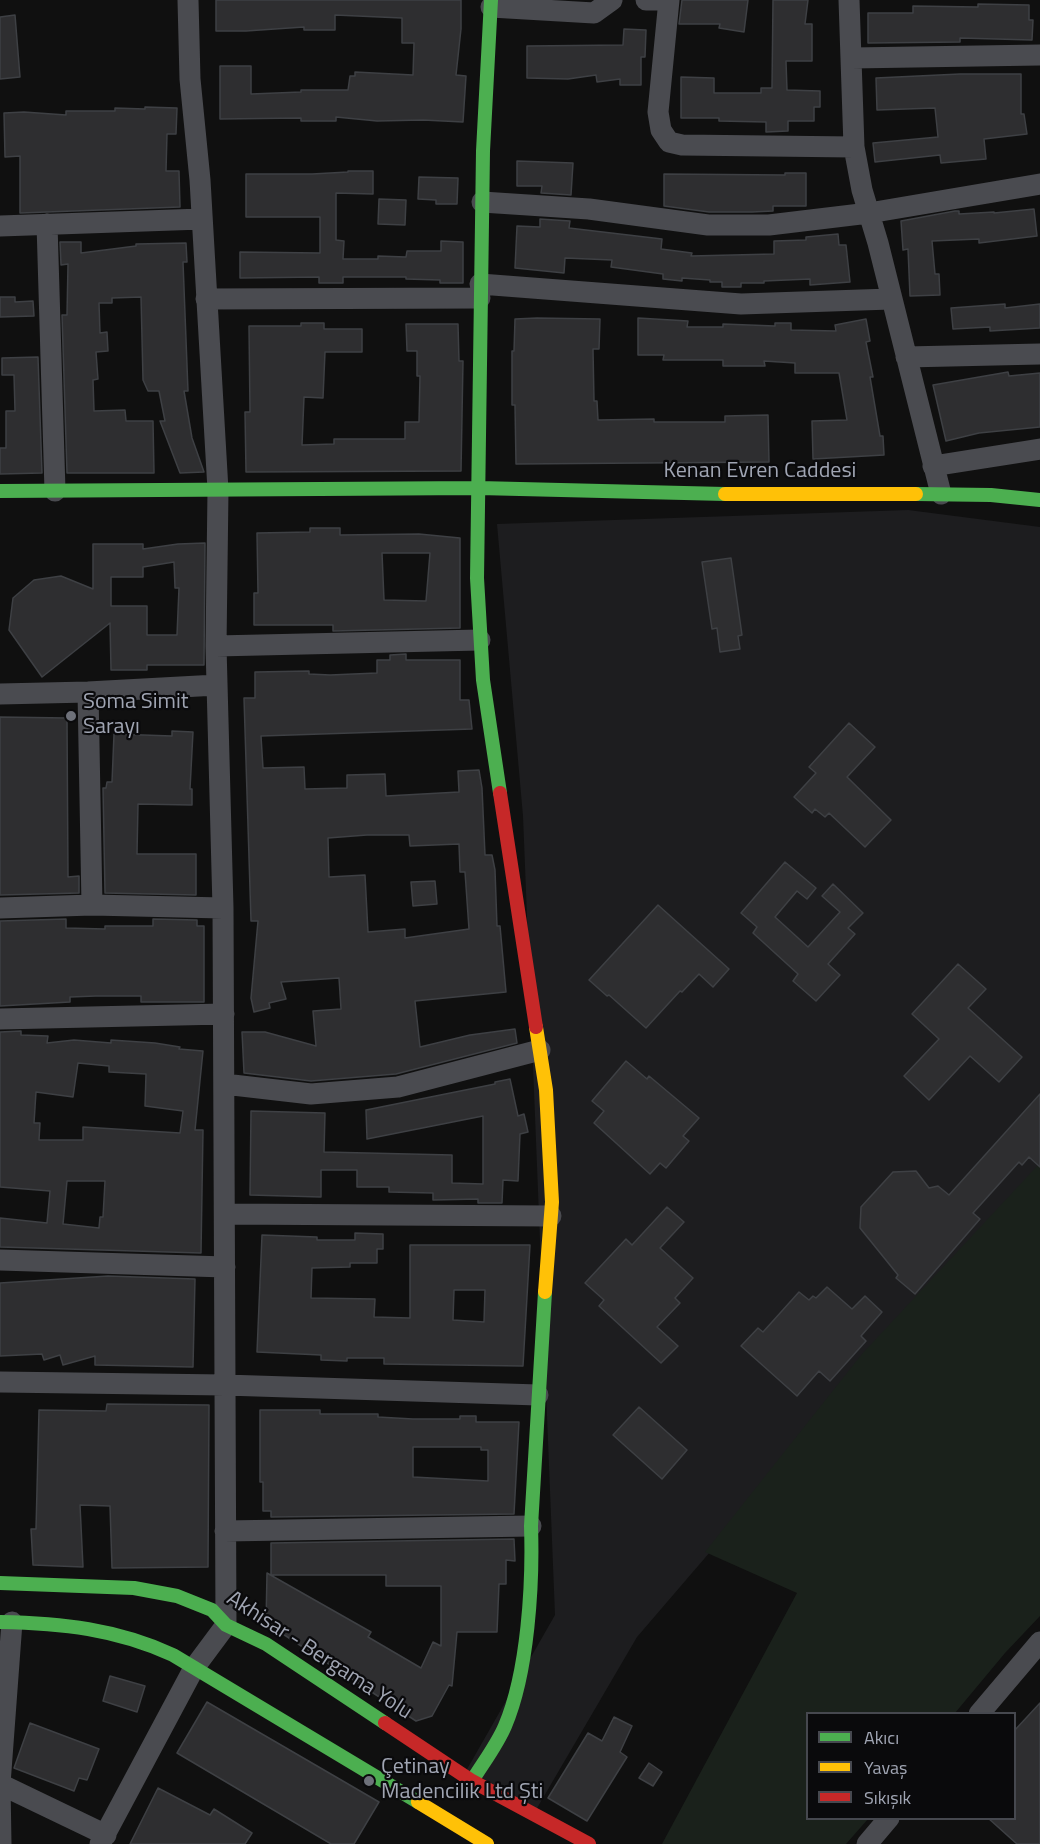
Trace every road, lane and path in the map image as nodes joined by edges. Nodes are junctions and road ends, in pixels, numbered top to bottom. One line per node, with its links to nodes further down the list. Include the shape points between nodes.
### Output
1 (188, 0): 13 (street, via 190,79)
2 (612, 0): 6 (street, via 594,14)
3 (646, 0): 4 (street)
4 (669, 0): 9 (street, via 658,112 661,130 669,142)
5 (849, 0): 8 (street)
6 (491, 4): 11 (street)
7 (1040, 55): 8 (street)
8 (852, 58): 9 (street)
9 (854, 147): 12 (street)
10 (1040, 184): 12 (street)
11 (482, 202): 12 (street, via 589,209 708,225 769,225); 16 (street)
12 (869, 213): 18 (street)
13 (202, 219): 14 (street); 17 (street)
14 (47, 224): 15 (street); 26 (street)
15 (0, 226)
16 (480, 291): 17 (street); 18 (street, via 741,304); 23 (street)
17 (206, 299): 24 (street)
18 (891, 299): 20 (street)
19 (1040, 354): 20 (street)
20 (906, 357): 22 (street)
21 (1040, 449): 22 (street)
22 (933, 466): 27 (street)
23 (479, 488): 24 (street, Kenan Evren Caddesi); 27 (street, Kenan Evren Caddesi); 29 (street)
24 (218, 490): 26 (street, Kenan Evren Caddesi); 30 (street)
25 (0, 491): 26 (street, Kenan Evren Caddesi)
26 (55, 491)
27 (940, 494): 28 (street, Kenan Evren Caddesi)
28 (1040, 500)
29 (480, 640): 30 (street); 39 (street)
30 (216, 646): 31 (street)
31 (217, 685): 32 (street); 36 (street)
32 (88, 692): 33 (street); 34 (street)
33 (0, 694)
34 (92, 905): 35 (street); 36 (street)
35 (0, 908)
36 (223, 908): 37 (street)
37 (224, 1014): 38 (street); 40 (street)
38 (0, 1019)
39 (540, 1050): 40 (street, via 398,1087 311,1094); 42 (street, via 546,1090)
40 (224, 1084): 41 (street)
41 (225, 1214): 42 (street); 44 (street)
42 (551, 1216): 47 (street)
43 (0, 1260): 44 (street)
44 (225, 1267): 46 (street)
45 (0, 1382): 46 (street)
46 (225, 1385): 47 (street); 49 (street)
47 (538, 1395): 48 (street)
48 (531, 1526): 49 (street); 56 (street, via 526,1630 515,1697 505,1727)
49 (225, 1531): 52 (street)
50 (0, 1583): 52 (street, Akhisar - Bergama Yolu, via 134,1588 177,1596 212,1610)
51 (6, 1622): 54 (street, via 79,1626 132,1637 174,1654); 57 (street)
52 (226, 1625): 54 (street); 56 (street, Akhisar - Bergama Yolu, via 266,1644)
53 (1040, 1642): 55 (street)
54 (194, 1668): 59 (street); 61 (street)
55 (979, 1712)
56 (472, 1781): 62 (street, Akhisar - Bergama Yolu)
57 (0, 1784): 59 (street); 60 (street)
58 (887, 1820): 63 (street)
59 (103, 1839)
60 (1, 1844)
61 (487, 1844)
62 (589, 1844)
63 (867, 1844)

